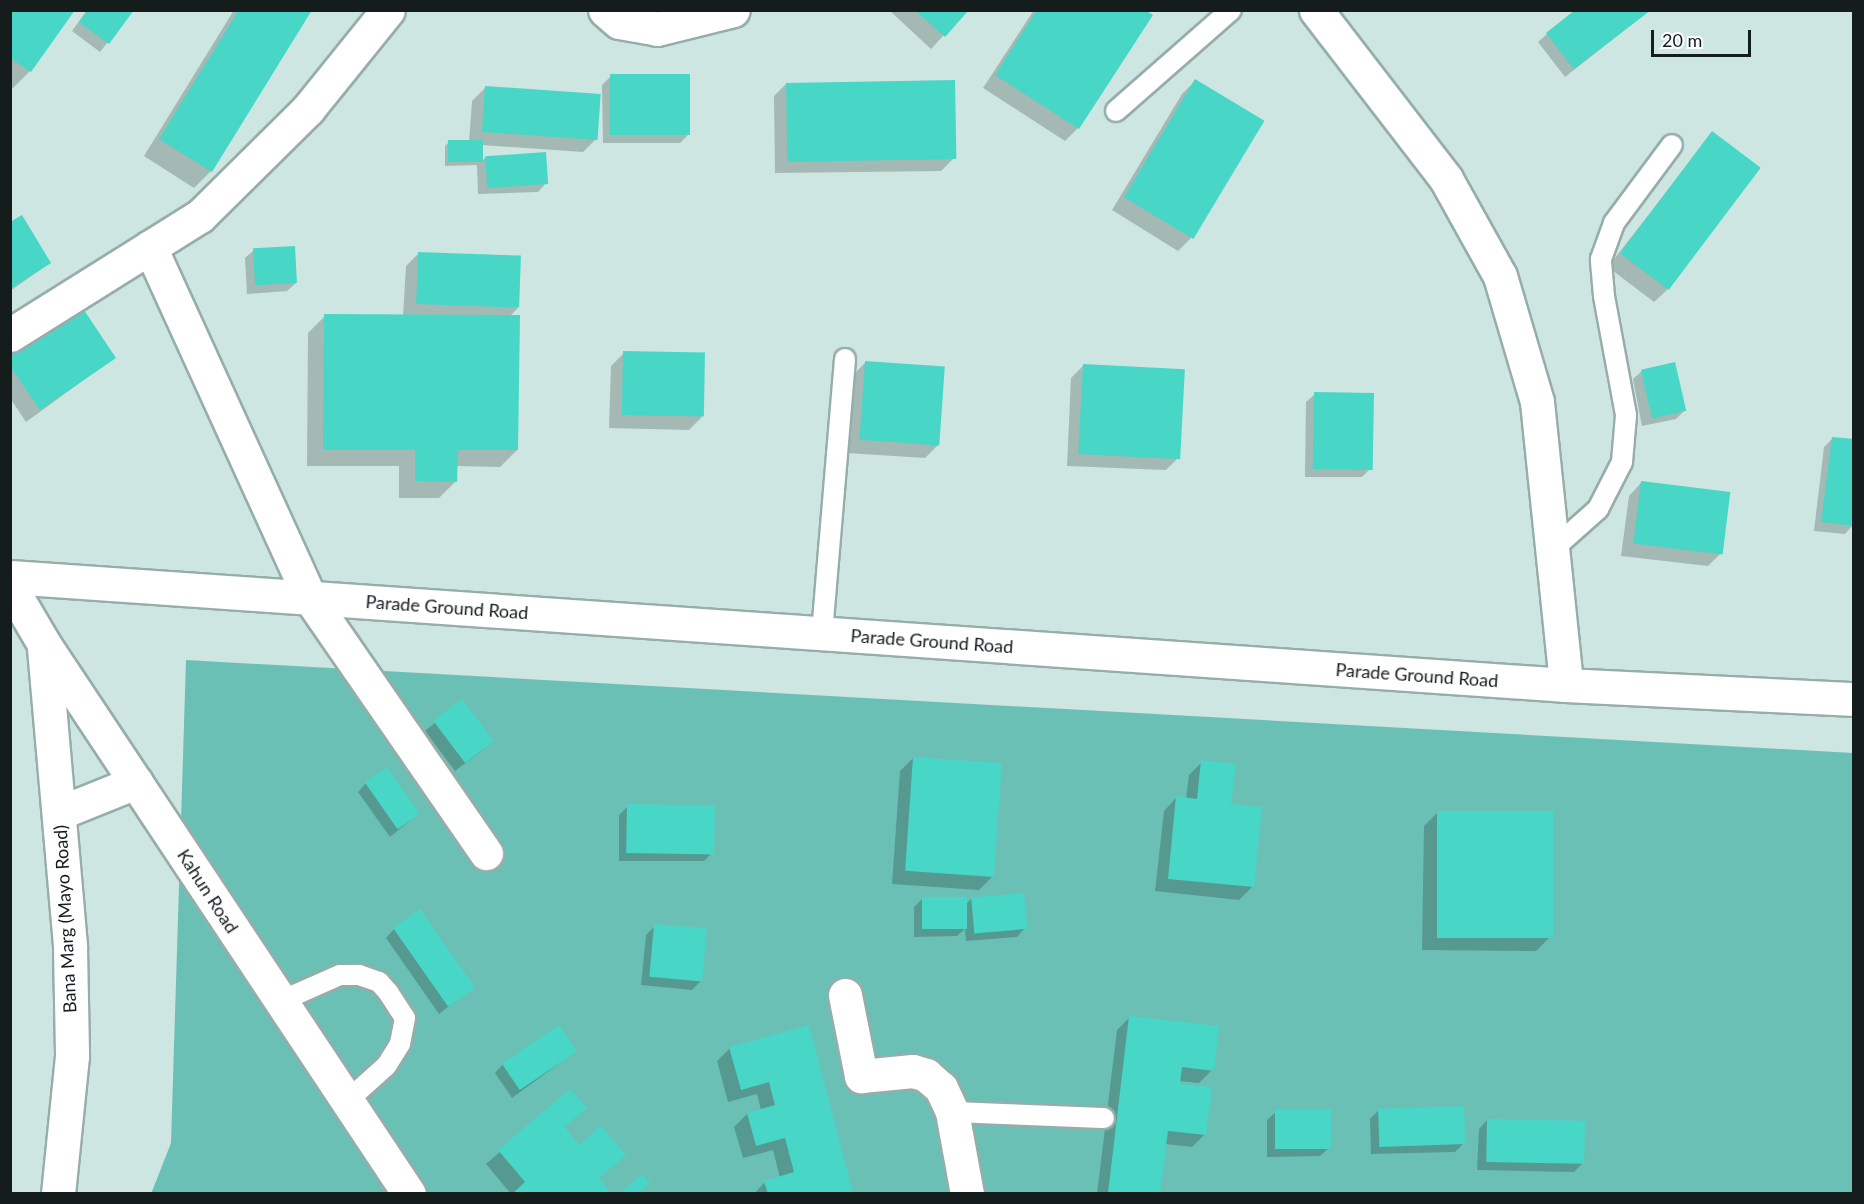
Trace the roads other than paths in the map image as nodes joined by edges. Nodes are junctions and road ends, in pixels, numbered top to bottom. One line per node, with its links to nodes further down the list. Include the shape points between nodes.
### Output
1 (388, 10): 8 (street, via 308,110 200,216)
2 (605, 10): 3 (street, via 619,22 657,29)
3 (733, 10)
4 (1231, 10): 6 (lane)
5 (1316, 10): 11 (street, via 1446,179 1500,276 1537,402)
6 (1116, 111)
7 (1672, 145): 11 (lane, via 1614,223 1601,259 1626,415 1622,462 1598,509)
8 (150, 247): 9 (street); 14 (street)
9 (10, 335)
10 (845, 359): 15 (lane)
11 (1552, 550): 17 (street)
12 (10, 577): 14 (street, Parade Ground Road)
13 (10, 586): 16 (street, Kahun Road)
14 (310, 598): 15 (street, Parade Ground Road); 21 (street)
15 (822, 633): 17 (street, Parade Ground Road)
16 (44, 644): 19 (street, Kahun Road); 20 (street, Bana Marg (Mayo Road))
17 (1566, 685): 18 (street, Parade Ground Road)
18 (1854, 699)
19 (136, 782): 20 (street); 23 (street, Kahun Road)
20 (59, 813): 27 (street, Bana Marg (Mayo Road), via 70,948 72,1056)
21 (486, 853)
22 (845, 995): 25 (street, via 861,1076 913,1071 926,1075 941,1088)
23 (281, 1001): 24 (street, Kahun Road); 24 (lane, via 340,975 359,975 379,982 388,992 405,1018 400,1044 386,1066)
24 (347, 1101): 28 (street, Kahun Road)
25 (952, 1112): 26 (lane); 29 (street)
26 (1104, 1118)
27 (58, 1194)
28 (409, 1194)
29 (967, 1194)

